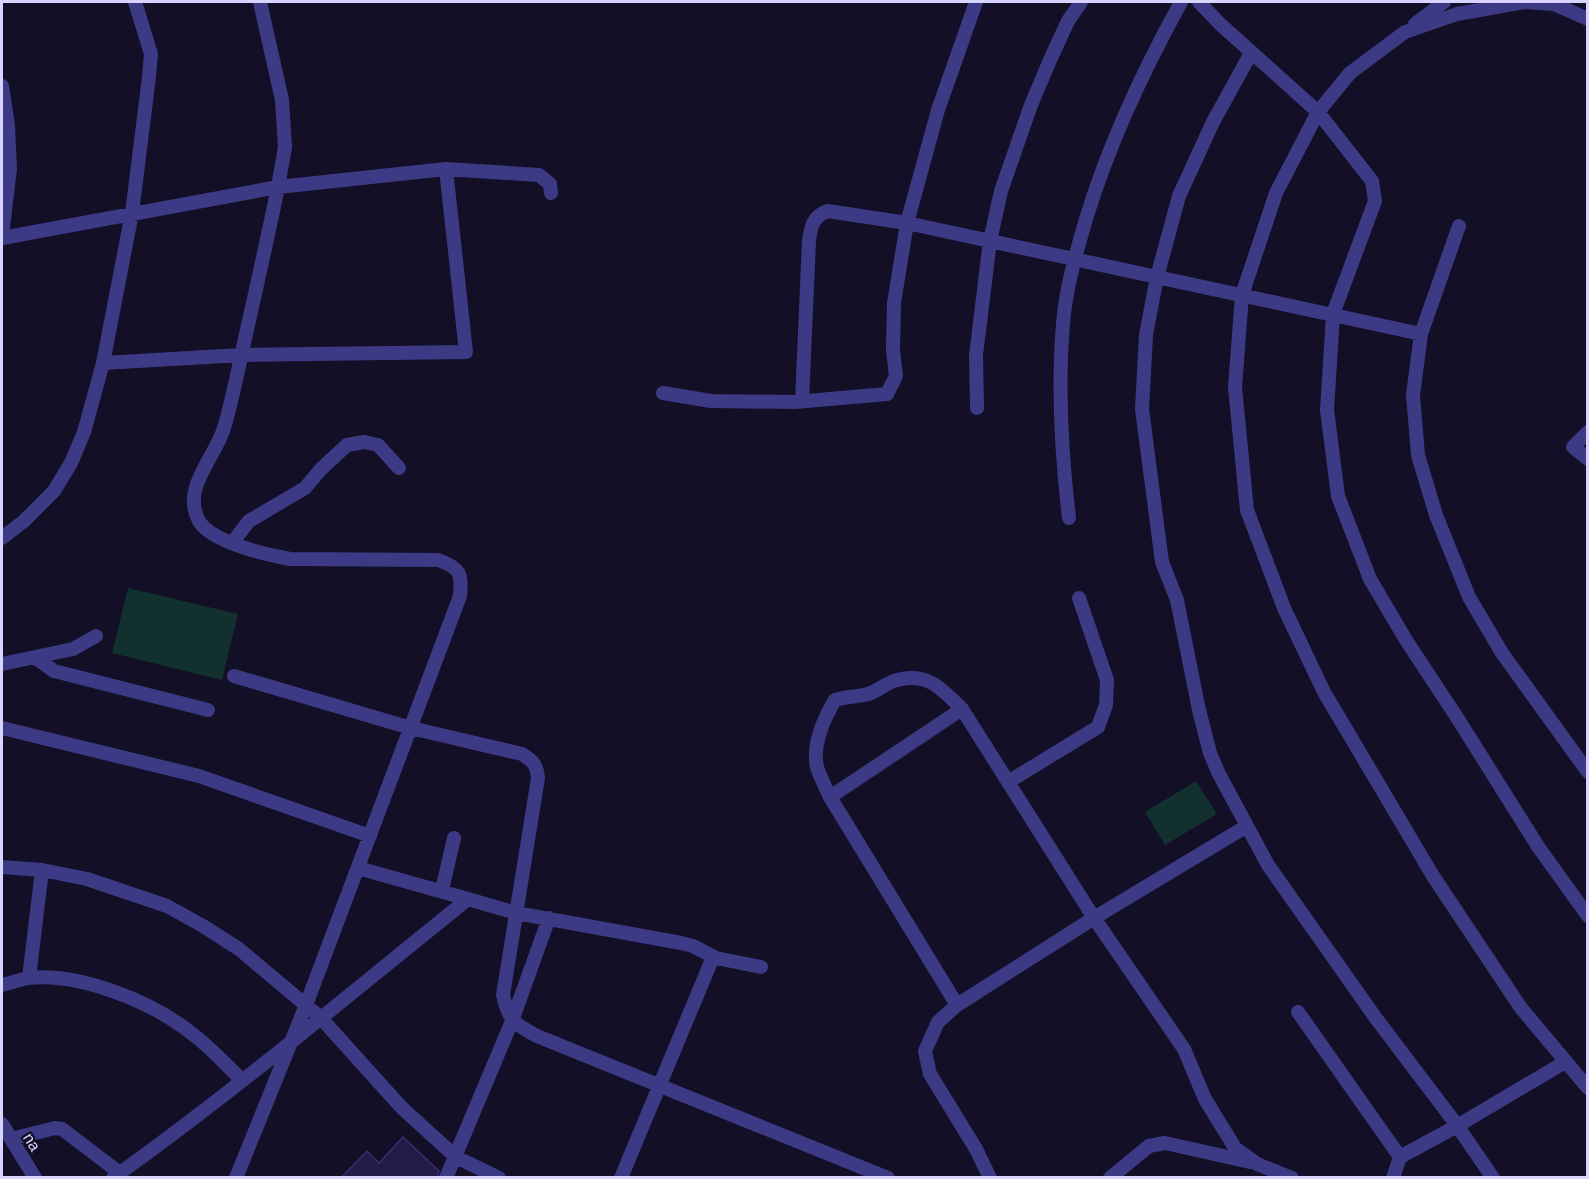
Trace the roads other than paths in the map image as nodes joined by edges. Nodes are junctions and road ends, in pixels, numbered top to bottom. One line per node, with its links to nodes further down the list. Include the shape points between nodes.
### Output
1 (135, 2): 16 (street, via 151,54)
2 (260, 2): 14 (street, via 282,100 285,147)
3 (976, 2): 17 (street, via 938,110)
4 (1081, 2): 20 (street, via 1068,21 1031,105 1001,190)
5 (1181, 2): 21 (street, via 1125,112 1101,171)
6 (1199, 2): 10 (street)
7 (1444, 2): 9 (street)
8 (1587, 19): 9 (street, via 1554,4 1524,2 1457,14)
9 (1405, 32): 12 (street, via 1350,73)
10 (1251, 53): 12 (street); 22 (street, via 1179,196)
11 (2, 86): 19 (street, via 10,169)
12 (1318, 112): 23 (street, via 1276,193); 24 (street, via 1372,182 1375,201)
13 (446, 169): 14 (street); 15 (street, via 538,175 550,184); 26 (street, via 466,352)
14 (278, 187): 16 (street); 26 (street)
15 (551, 193)
16 (132, 213): 19 (street); 27 (street)
17 (907, 223): 20 (street); 29 (street, via 894,303 892,350 896,376 887,394); 29 (street, via 828,211 819,214 811,224)
18 (1459, 226): 25 (street)
19 (2, 237)
20 (990, 241): 21 (street); 30 (street, via 976,355)
21 (1074, 259): 22 (street); 34 (street, via 1060,376 1062,462)
22 (1157, 277): 23 (street); 49 (street, via 1146,335 1142,409 1162,562 1183,622 1210,753)
23 (1242, 295): 24 (street); 71 (street, via 1236,387 1247,510 1284,608 1324,692 1433,876 1521,1008)
24 (1333, 314): 25 (street); 58 (street, via 1327,410 1338,496 1370,579 1539,848)
25 (1421, 334): 46 (street, via 1413,394 1418,455 1436,515 1469,597 1502,653)
26 (241, 355): 27 (street); 36 (street, via 224,430 196,484 194,503 199,522)
27 (104, 363): 35 (street, via 84,432 54,491)
28 (663, 393): 29 (street, via 711,401)
29 (802, 401)
30 (977, 408)
31 (1587, 432): 32 (street, via 1573,447)
32 (1587, 459)
33 (399, 468): 36 (street, via 378,445 347,445 305,488 249,521)
34 (1069, 518)
35 (2, 538)
36 (232, 543): 44 (street, via 290,559 438,560 459,572 460,596)
37 (1079, 598): 47 (street, via 1107,680 1106,705 1098,727)
38 (96, 636): 39 (street, via 74,649)
39 (36, 658): 40 (street); 43 (street, via 54,671)
40 (2, 664)
41 (234, 676): 44 (street)
42 (962, 709): 47 (street); 48 (street); 48 (street, via 937,684 918,677 896,680 867,694 835,699 817,745 817,766)
43 (208, 710)
44 (411, 728): 50 (street); 57 (street, via 522,754 537,767)
45 (2, 729): 50 (street, via 199,776)
46 (1587, 772)
47 (1008, 782): 60 (street)
48 (830, 797): 66 (street)
49 (1247, 826): 60 (street); 76 (street, via 1275,875)
50 (370, 836): 53 (street)
51 (454, 838): 55 (street)
52 (2, 867): 54 (street)
53 (358, 868): 55 (street); 65 (street)
54 (42, 870): 63 (street); 65 (street, via 87,879 167,906 239,949)
55 (442, 890): 56 (street)
56 (468, 899): 57 (street); 68 (street)
57 (516, 913): 59 (street); 69 (street, via 503,995)
58 (1587, 916)
59 (549, 918): 61 (street, via 681,943); 69 (street)
60 (1095, 918): 66 (street); 80 (street, via 1184,1049 1225,1134 1235,1148)
61 (713, 957): 62 (street); 73 (street)
62 (761, 967)
63 (29, 978): 64 (street); 72 (street, via 66,980 116,992 148,1005 196,1036)
64 (2, 985)
65 (306, 1005): 68 (street); 70 (street)
66 (957, 1005): 88 (street, via 938,1023 926,1051 930,1074)
67 (1298, 1012): 79 (street)
68 (320, 1017): 70 (street); 78 (street, via 402,1108)
69 (512, 1021): 73 (street, via 537,1036); 78 (street)
70 (290, 1044): 72 (street); 83 (street)
71 (1565, 1062): 74 (street); 76 (street)
72 (242, 1080): 81 (street)
73 (661, 1084): 86 (street); 87 (street)
74 (1587, 1088)
75 (2, 1124): 77 (street, na)
76 (1457, 1126): 79 (street); 92 (street)
77 (11, 1139): 81 (street, via 62,1129); 82 (street, na)
78 (456, 1157): 84 (street); 85 (street)
79 (1400, 1157): 91 (street)
80 (1257, 1164): 89 (street, via 1165,1143 1149,1146); 90 (street)
81 (117, 1175)
82 (35, 1178)
83 (236, 1178)
84 (446, 1178)
85 (499, 1178)
86 (621, 1178)
87 (888, 1178)
88 (990, 1178)
89 (1110, 1178)
90 (1292, 1178)
91 (1393, 1178)
92 (1493, 1178)

